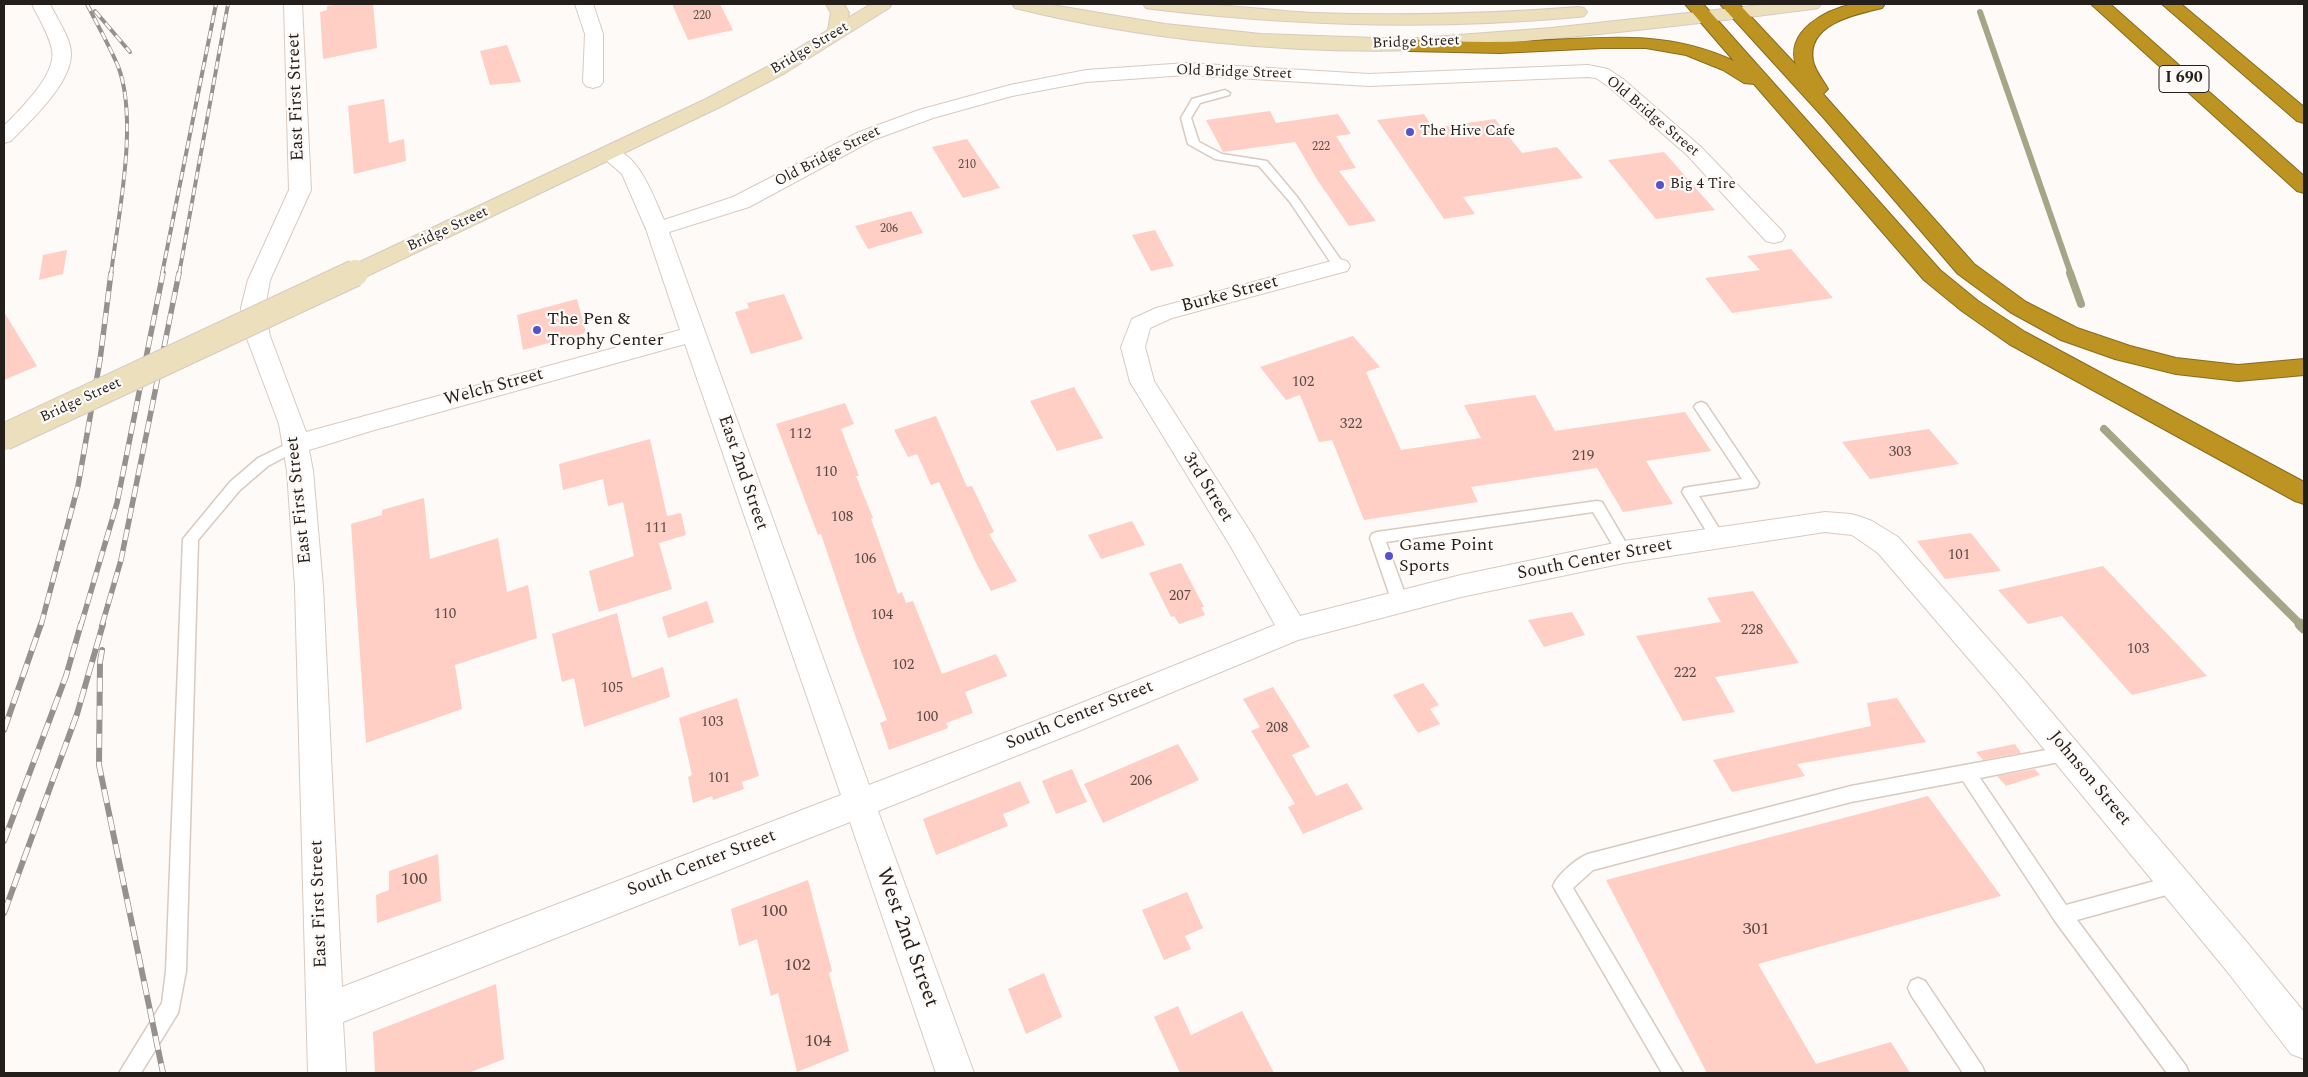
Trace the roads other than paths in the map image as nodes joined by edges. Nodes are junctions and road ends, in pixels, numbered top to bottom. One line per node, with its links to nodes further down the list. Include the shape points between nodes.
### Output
1 (41, 4): 22 (street, via 62,52 60,68 54,80)
2 (293, 4): 35 (street, East First Street, via 300,190 259,280 253,308 258,336 292,424)
3 (584, 4): 17 (street, via 594,34)
4 (836, 4): 15 (main road, via 840,13)
5 (883, 4): 15 (main road, Bridge Street)
6 (1022, 4): 16 (main road, Bridge Street, via 1115,24 1219,37)
7 (1152, 4): 14 (main road, Bridge Street, via 1269,16 1393,20 1474,20)
8 (1812, 4): 12 (main road, Bridge Street)
9 (1876, 4): 20 (highway, via 1849,10 1827,20 1815,30 1803,48 1804,61)
10 (2100, 4): 24 (highway, I 690)
11 (2171, 4): 21 (highway, I 690)
12 (1733, 8): 13 (main road, Bridge Street); 20 (highway)
13 (1700, 10): 16 (main road, Bridge Street); 19 (highway)
14 (1593, 11)
15 (837, 33): 23 (main road, Bridge Street, via 778,69)
16 (1409, 45): 19 (highway, via 1479,49 1610,41 1663,43 1701,53 1741,70)
17 (593, 82)
18 (1225, 93): 29 (lane, via 1196,101 1186,118 1194,144 1219,157 1263,163 1294,200)
19 (1788, 110): 36 (highway, via 1932,275 1970,306 2016,338)
20 (1830, 113): 32 (highway, via 1966,268 2018,307 2069,334 2176,366 2238,373)
21 (2304, 117)
22 (4, 137)
23 (609, 154): 27 (street, East 2nd Street, via 631,172); 34 (main road, Bridge Street, bridge)
24 (2268, 155): 25 (highway, I 690); 26 (highway)
25 (2304, 187)
26 (2304, 199)
27 (657, 229): 28 (street, Old Bridge Street, via 741,202 866,136 926,114 1010,91 1086,76 1187,69 1369,80 1588,71 1601,73 1616,83 1694,151); 30 (street, East 2nd Street)
28 (1774, 236)
29 (1339, 266): 31 (street, Burke Street, via 1164,313 1140,324)
30 (693, 334): 35 (street, Welch Street); 44 (street, East 2nd Street)
31 (1133, 342): 41 (street, 3rd Street, via 1142,382)
32 (2304, 367)
33 (1701, 407): 38 (lane, via 1752,482 1689,492)
34 (4, 437)
35 (295, 445): 48 (street, East First Street, via 309,587); 50 (lane, via 263,462 235,486 191,540 176,971 171,1006)
36 (2304, 494)
37 (1862, 528): 38 (street, South Center Street, via 1825,522); 42 (street, Johnson Street, via 1888,545)
38 (1718, 538): 39 (street, South Center Street)
39 (1624, 552): 40 (street, South Center Street); 40 (lane, via 1596,506 1377,538)
40 (1400, 602): 41 (street, South Center Street)
41 (1293, 630): 44 (street, South Center Street)
42 (2068, 754): 43 (lane); 45 (street, Johnson Street)
43 (1967, 773): 46 (lane); 53 (lane, via 1850,794 1588,863 1562,886)
44 (858, 803): 48 (street, South Center Street); 52 (street, West 2nd Street)
45 (2177, 884): 46 (lane); 49 (street, Johnson Street)
46 (2062, 915): 55 (lane)
47 (1918, 988): 54 (lane)
48 (324, 1012): 51 (street, East First Street)
49 (2304, 1041)
50 (129, 1073)
51 (327, 1073)
52 (954, 1073)
53 (1673, 1073)
54 (1975, 1073)
55 (2179, 1073)

